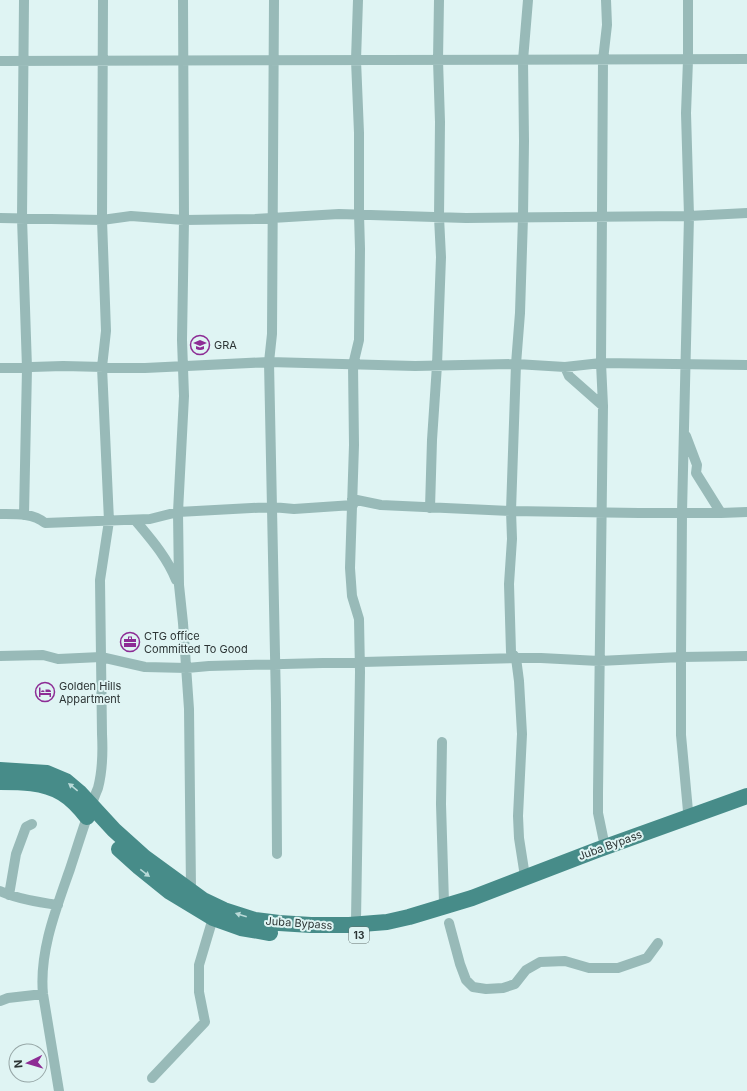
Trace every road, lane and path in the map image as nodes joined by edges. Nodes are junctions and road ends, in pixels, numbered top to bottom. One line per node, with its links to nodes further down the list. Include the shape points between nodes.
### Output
1 (24, 0): 20 (street)
2 (102, 0): 11 (street)
3 (183, 0): 12 (street)
4 (274, 0): 13 (street)
5 (358, 0): 14 (street)
6 (439, 0): 15 (street)
7 (528, 0): 16 (street)
8 (606, 0): 17 (street, via 607,25)
9 (688, 0): 18 (street)
10 (747, 59): 18 (street)
11 (103, 60): 12 (street); 20 (street); 30 (street)
12 (184, 60): 13 (street); 31 (street)
13 (273, 60): 14 (street); 29 (street)
14 (356, 60): 15 (street); 22 (street)
15 (438, 60): 16 (street); 25 (street)
16 (523, 60): 17 (street); 26 (street)
17 (603, 60): 18 (street); 23 (street)
18 (688, 60): 24 (street, via 686,113)
19 (0, 61): 20 (street)
20 (24, 61): 28 (street)
21 (747, 213): 24 (street)
22 (359, 214): 25 (street); 29 (street); 36 (street, via 359,340)
23 (602, 216): 24 (street); 26 (street); 33 (street)
24 (689, 216): 35 (street)
25 (440, 217): 26 (street); 37 (street)
26 (523, 217): 34 (street)
27 (0, 218): 28 (street)
28 (22, 218): 30 (street); 43 (street)
29 (272, 219): 31 (street); 32 (street, via 272,334)
30 (102, 220): 31 (street, via 131,216); 39 (street, via 106,331)
31 (184, 220): 40 (street)
32 (269, 362): 36 (street); 40 (street); 47 (street)
33 (601, 363): 35 (street); 41 (street); 44 (street)
34 (516, 364): 37 (street); 41 (street); 49 (street)
35 (686, 364): 38 (street); 45 (street)
36 (353, 365): 37 (street); 46 (street)
37 (437, 365): 48 (street)
38 (747, 365)
39 (102, 367): 40 (street); 43 (street); 58 (street)
40 (183, 367): 50 (street)
41 (565, 367): 44 (street, via 569,376)
42 (0, 368): 43 (street)
43 (27, 368): 56 (street)
44 (603, 406): 51 (street)
45 (684, 434): 53 (street); 54 (street, via 697,466 696,473)
46 (353, 502): 47 (street, via 294,509); 48 (street); 66 (street, via 350,568 352,596 359,618)
47 (272, 507): 50 (street); 67 (street)
48 (430, 508): 49 (street)
49 (511, 511): 51 (street); 64 (street, via 510,640 511,652)
50 (178, 512): 57 (street); 59 (street)
51 (602, 512): 53 (street); 65 (street)
52 (747, 512): 54 (street)
53 (682, 513): 54 (street); 63 (street)
54 (721, 513)
55 (0, 514): 56 (street)
56 (24, 515): 58 (street, via 40,518 45,523)
57 (135, 520): 58 (street); 59 (street, via 172,569)
58 (109, 521): 62 (street, via 100,580)
59 (179, 585): 68 (street)
60 (0, 656): 62 (street, via 44,656 58,659)
61 (747, 656): 63 (street)
62 (101, 657): 68 (street, via 145,667); 73 (street, via 103,767)
63 (681, 657): 65 (street); 75 (street, via 681,735)
64 (516, 658): 65 (street); 66 (street); 79 (street, via 522,734 519,838)
65 (599, 661): 77 (street, via 598,813)
66 (360, 663): 67 (street); 85 (street)
67 (275, 665): 68 (street); 78 (street)
68 (187, 668): 80 (street)
69 (442, 742): 82 (street)
70 (0, 770): 73 (main road, Juba Bypass, one-way to 70, via 66,781 47,773)
71 (0, 782): 84 (main road, Juba Bypass / 13, one-way to 84, via 27,782 62,793 138,867 170,892)
72 (747, 796): 73 (main road, Juba Bypass, one-way to 73, via 472,898 387,922 349,925 311,925 255,920 210,904 144,857)
73 (91, 806): 83 (street)
74 (747, 806): 84 (main road, Juba Bypass / 13, via 479,907 402,929 328,936 279,934 241,928)
75 (688, 811)
76 (32, 824): 81 (street, via 26,827)
77 (604, 842)
78 (277, 854)
79 (524, 870)
80 (191, 889)
81 (5, 893): 83 (street)
82 (444, 904)
83 (58, 905): 88 (street, via 45,954 41,980)
84 (213, 918): 90 (street, via 199,966 199,992 205,1022)
85 (356, 921)
86 (449, 924): 87 (street, via 466,980 473,987 486,989 515,984 526,970 540,962 565,961 589,968 618,968 647,958)
87 (658, 943)
88 (43, 994): 89 (street); 91 (street)
89 (0, 1001)
90 (152, 1078)
91 (59, 1091)

